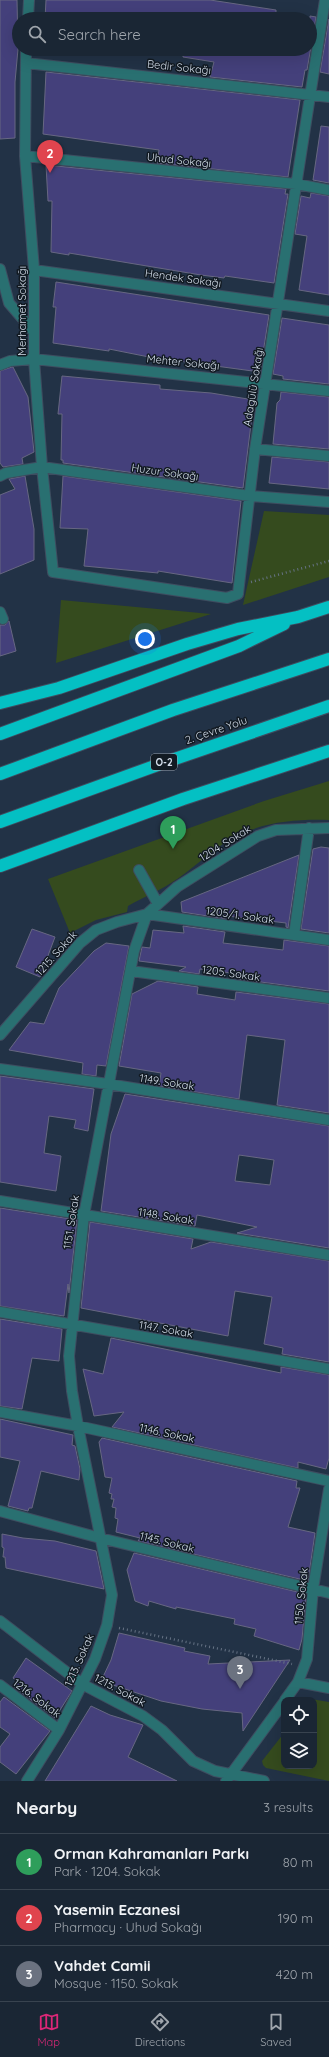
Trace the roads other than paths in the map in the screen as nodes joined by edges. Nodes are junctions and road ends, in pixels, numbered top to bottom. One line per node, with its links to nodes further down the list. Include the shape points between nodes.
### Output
1 (29, 0): 3 (street)
2 (326, 0): 6 (street, Adagülü Sokağı)
3 (28, 12)
4 (26, 56): 5 (street, Merhamet Sokağı)
5 (26, 63): 6 (street, Bedir Sokağı); 8 (street, Merhamet Sokağı)
6 (312, 94): 7 (street, Bedir Sokağı); 9 (street, Adagülü Sokağı)
7 (329, 97)
8 (25, 156): 9 (street, Uhud Sokağı); 12 (street, Merhamet Sokağı)
9 (296, 184): 10 (street, Uhud Sokağı); 13 (street, Adagülü Sokağı)
10 (329, 190)
11 (0, 269): 15 (street, via 9,303)
12 (34, 270): 13 (street, Hendek Sokağı); 15 (street, Merhamet Sokağı)
13 (277, 303): 14 (street, Hendek Sokağı); 18 (street, Adagülü Sokağı)
14 (329, 311)
15 (34, 332): 16 (street, Merhamet Sokağı)
16 (34, 358): 17 (street, Mehter Sokağı, via 10,360); 18 (street, Mehter Sokağı); 22 (street, Merhamet Sokağı)
17 (0, 365)
18 (265, 383): 19 (street, Mehter Sokağı); 20 (street, Adagülü Sokağı)
19 (329, 391)
20 (255, 449): 21 (street); 24 (street, Adagülü Sokağı)
21 (329, 456)
22 (42, 467): 23 (street, Huzur Sokağı); 24 (street, Huzur Sokağı); 26 (street, Merhamet Sokağı, via 53,572 227,598 238,594)
23 (0, 476)
24 (250, 496): 25 (street, Huzur Sokağı); 26 (street, Adagülü Sokağı)
25 (329, 502)
26 (239, 585)
27 (329, 607): 28 (highway)
28 (298, 617): 30 (highway, via 230,631 59,688); 32 (highway, via 239,646)
29 (329, 659): 34 (highway, via 173,710)
30 (0, 704)
31 (329, 706): 35 (highway, 2. Çevre Yolu / O-2, via 184,755)
32 (0, 734)
33 (329, 751): 38 (highway, via 184,798)
34 (0, 774)
35 (0, 822)
36 (309, 828): 37 (street, 1204. Sokak); 40 (street, 1204. Sokak, via 276,830 258,836 177,887); 42 (street)
37 (329, 828)
38 (0, 866)
39 (139, 870): 40 (street)
40 (158, 904): 41 (street, 1204. Sokak)
41 (147, 914): 42 (street, 1205/1. Sokak); 44 (street, 1151. Sokak, via 134,951); 46 (street, 1215. Sokak, via 96,930 80,943)
42 (294, 935): 43 (street, 1205/1. Sokak)
43 (329, 940)
44 (131, 971): 45 (street, 1205. Sokak); 48 (street, 1151. Sokak)
45 (329, 998)
46 (0, 1035)
47 (0, 1069): 48 (street, 1149. Sokak)
48 (108, 1084): 49 (street, 1149. Sokak); 51 (street, 1151. Sokak)
49 (329, 1120)
50 (0, 1201): 51 (street, 1148. Sokak)
51 (84, 1215): 52 (street, 1148. Sokak); 54 (street, 1151. Sokak)
52 (329, 1254)
53 (0, 1312): 54 (street, 1147. Sokak)
54 (71, 1325): 55 (street, 1147. Sokak); 57 (street, 1151. Sokak, via 69,1356)
55 (329, 1369)
56 (0, 1412): 57 (street, 1146. Sokak)
57 (78, 1426): 58 (street, 1146. Sokak); 61 (street, 1151. Sokak)
58 (329, 1481)
59 (329, 1489): 62 (street, 1150. Sokak)
60 (0, 1510): 61 (street, 1145. Sokak)
61 (100, 1538): 62 (street, 1145. Sokak); 66 (street, 1213. Sokak, via 112,1595 107,1625 95,1659)
62 (312, 1589): 63 (street, 1145. Sokak); 65 (street, 1150. Sokak, via 305,1667)
63 (329, 1593)
64 (0, 1621): 66 (street, 1215. Sokak)
65 (298, 1682): 68 (street); 69 (street, 1150. Sokak)
66 (82, 1684): 71 (street, 1213. Sokak); 72 (street, 1215. Sokak, via 142,1716 162,1730 193,1761)
67 (0, 1685): 71 (street, 1216. Sokak)
68 (329, 1688)
69 (288, 1697)
70 (281, 1706): 72 (street, 1150. Sokak)
71 (59, 1730): 73 (street, 1213. Sokak)
72 (228, 1778): 74 (street, 1215. Sokak)
73 (27, 1781)
74 (264, 1781)

